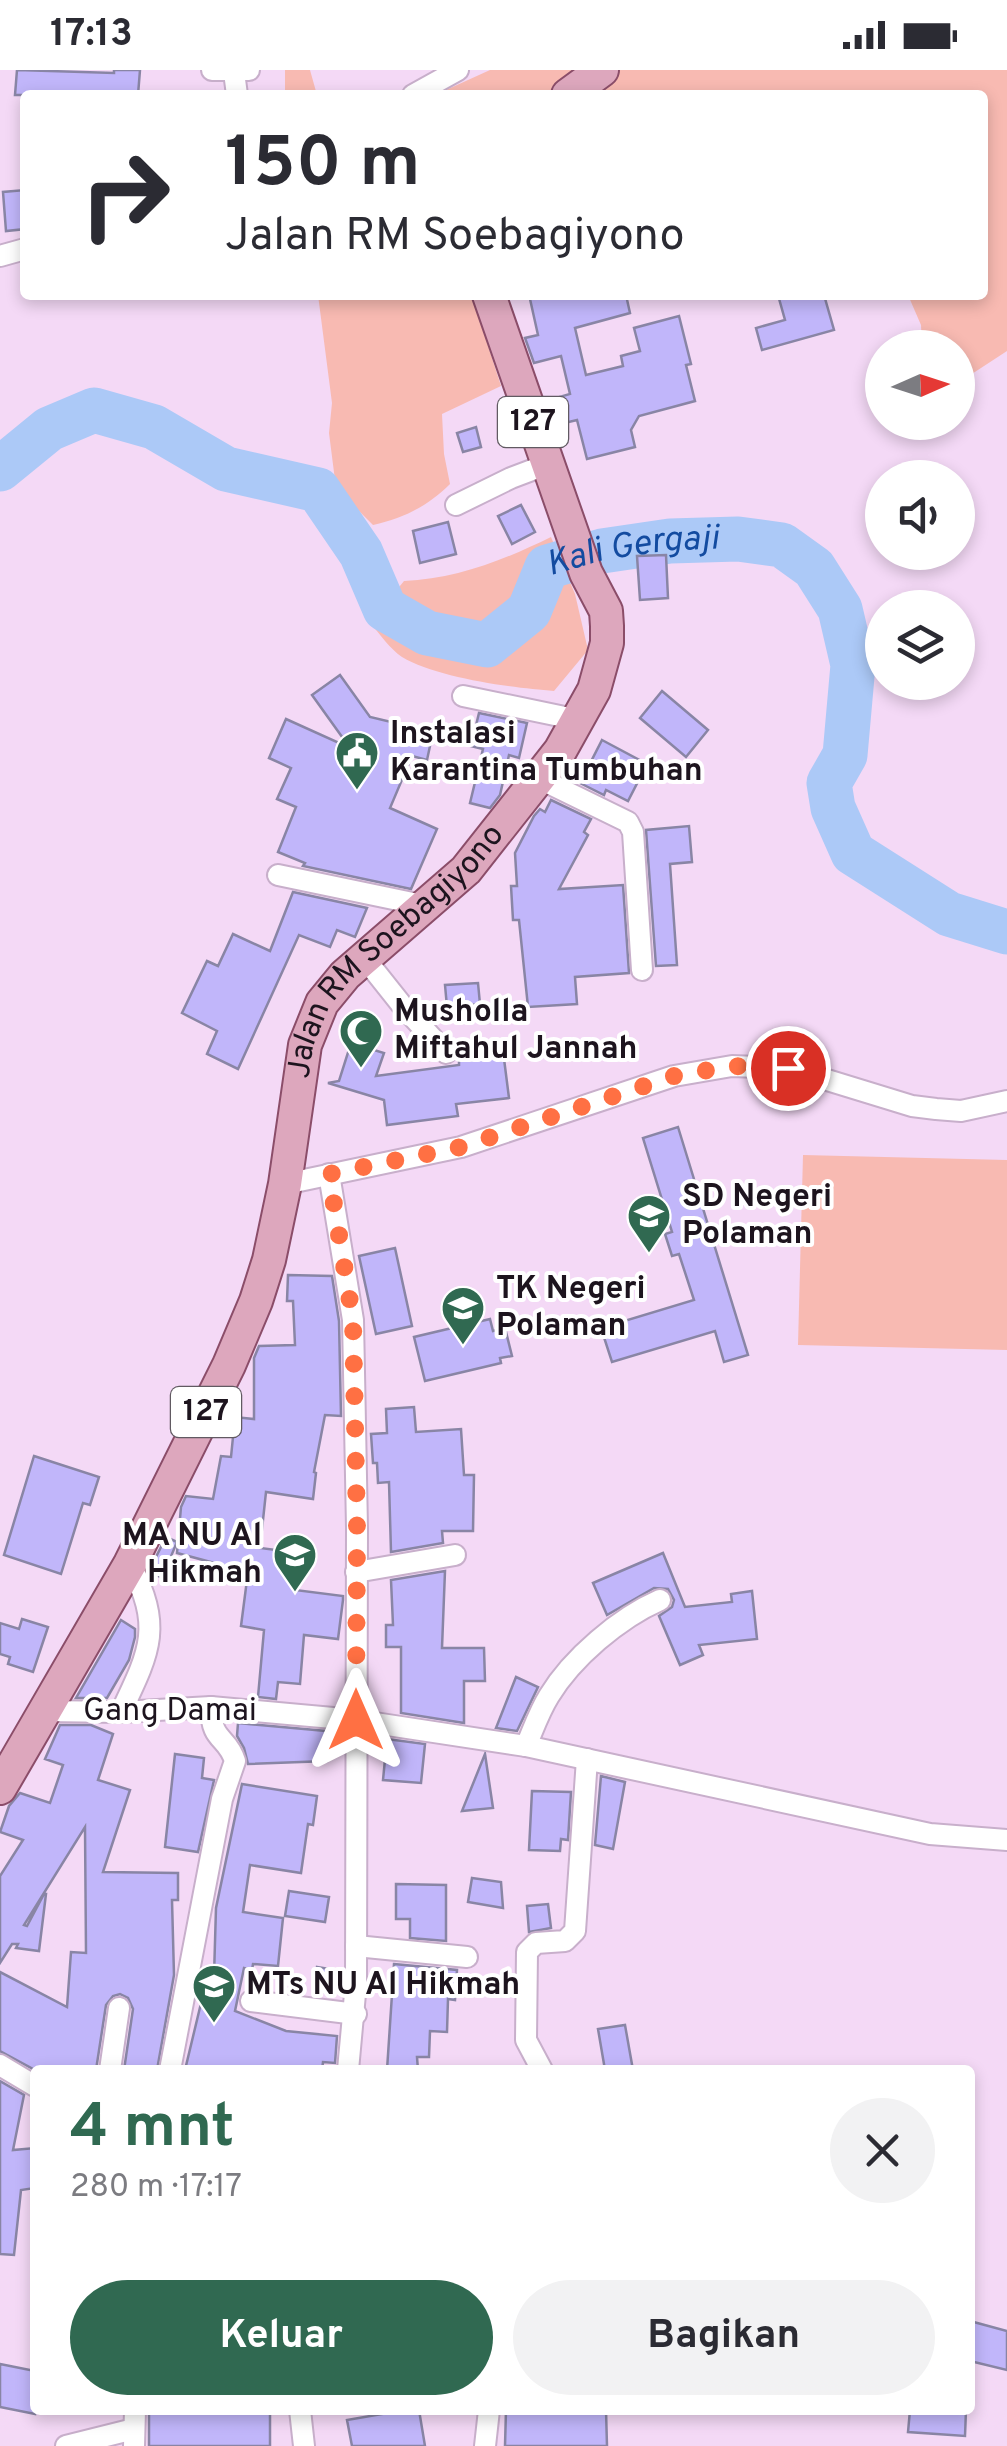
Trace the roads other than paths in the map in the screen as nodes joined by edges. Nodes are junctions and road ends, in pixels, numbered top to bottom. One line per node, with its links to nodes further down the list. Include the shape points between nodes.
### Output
1 (212, 70): 4 (street)
2 (458, 70): 5 (street)
3 (602, 70): 6 (main road)
4 (242, 71)
5 (422, 90)
6 (575, 90)
7 (491, 300): 8 (main road, Jalan RM Soebagiyono / 127)
8 (548, 464): 9 (street); 11 (main road, Jalan RM Soebagiyono / 127, via 606,611 607,642)
9 (456, 505)
10 (462, 696): 11 (street)
11 (579, 720): 12 (main road, Jalan RM Soebagiyono / 127)
12 (540, 778): 14 (main road, Jalan RM Soebagiyono / 127, via 466,870); 16 (street, via 628,822)
13 (278, 875): 14 (street)
14 (427, 906): 15 (main road, Jalan RM Soebagiyono / 127)
15 (356, 968): 17 (street); 20 (main road, Jalan RM Soebagiyono / 127, via 322,1003 305,1045)
16 (642, 970)
17 (446, 1052)
18 (1007, 1101): 19 (street, via 961,1111 924,1108 788,1068 732,1066 674,1076 461,1147)
19 (329, 1174): 20 (street); 23 (street, via 353,1320)
20 (285, 1184): 22 (main road, Jalan RM Soebagiyono / 127, via 256,1301)
21 (454, 1555): 23 (street)
22 (130, 1564): 26 (main road, Jalan RM Soebagiyono / 127); 27 (street, via 147,1601 150,1634)
23 (356, 1572): 28 (street)
24 (660, 1600): 29 (street, via 625,1618 567,1673)
25 (211, 1707): 27 (street, Gang Damai); 28 (street, Gang Damai); 40 (street, via 212,1730 235,1761)
26 (44, 1711): 27 (street, Gang Damai); 31 (main road, Jalan RM Soebagiyono / 127)
27 (121, 1712)
28 (356, 1720): 29 (street, Gang Damai); 33 (street)
29 (526, 1746): 30 (street, Gang Damai)
30 (587, 1759): 32 (street, Gang Damai, via 930,1834); 42 (street, via 575,1932 565,1941 536,1942 527,1952 526,2040)
31 (0, 1788)
32 (1007, 1840)
33 (356, 1946): 34 (street); 37 (street)
34 (467, 1957)
35 (251, 2001): 37 (street)
36 (119, 2008): 39 (street)
37 (356, 2014): 41 (street)
38 (0, 2065): 43 (street)
39 (111, 2065)
40 (171, 2065)
41 (349, 2065)
42 (539, 2065)
43 (30, 2083)
44 (301, 2415): 48 (street)
45 (488, 2415): 49 (street)
46 (134, 2428): 47 (street)
47 (66, 2446)
48 (304, 2446)
49 (485, 2446)

